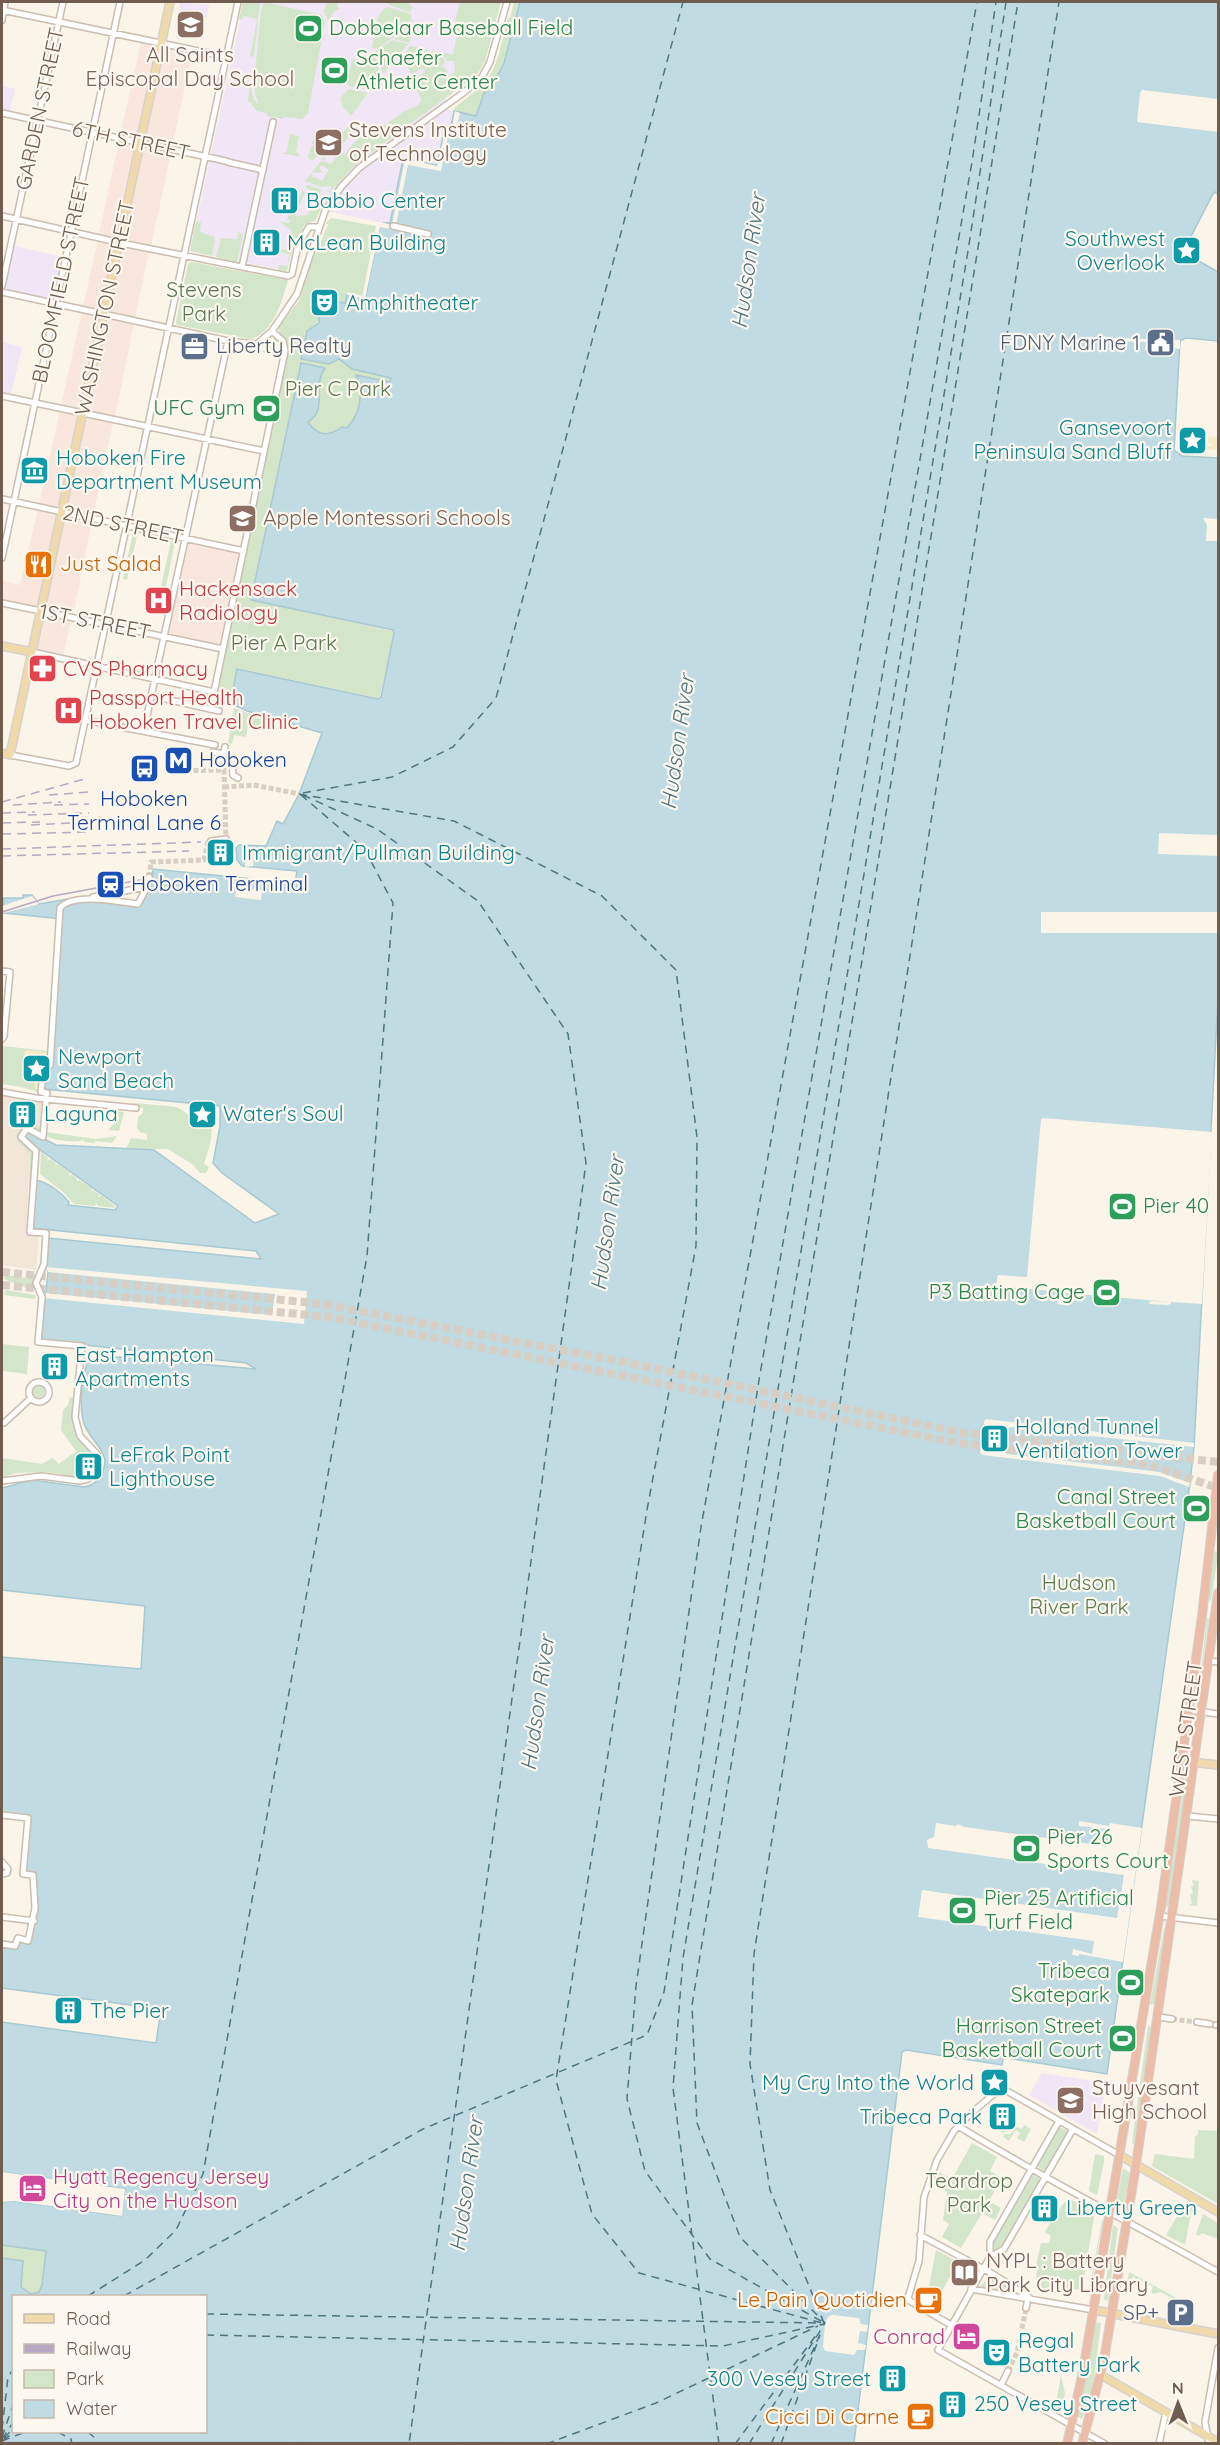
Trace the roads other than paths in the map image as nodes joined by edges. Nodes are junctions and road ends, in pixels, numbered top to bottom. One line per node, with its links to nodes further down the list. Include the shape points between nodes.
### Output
1 (5, 2): 7 (street)
2 (63, 2): 9 (street, GARDEN STREET)
3 (120, 2): 10 (street, BLOOMFIELD STREET)
4 (170, 2): 11 (main road, WASHINGTON STREET)
5 (238, 2): 12 (street)
6 (507, 2): 23 (street, via 482,77 359,168 331,203)
7 (2, 11): 8 (street); 9 (street)
8 (2, 20)
9 (58, 22): 10 (street); 14 (street, GARDEN STREET)
10 (114, 34): 11 (street); 16 (street, BLOOMFIELD STREET)
11 (161, 43): 12 (street); 17 (main road, WASHINGTON STREET)
12 (227, 57): 18 (street)
13 (2, 113): 14 (street, 6TH STREET)
14 (37, 121): 16 (street, 6TH STREET); 21 (street, GARDEN STREET)
15 (273, 122): 19 (street)
16 (93, 133): 17 (street, 6TH STREET); 24 (street, BLOOMFIELD STREET)
17 (140, 143): 18 (street, 6TH STREET); 26 (main road, WASHINGTON STREET)
18 (205, 157): 19 (street, 6TH STREET); 27 (street)
19 (263, 170): 28 (street)
20 (2, 216): 21 (street)
21 (17, 219): 24 (street); 29 (street, GARDEN STREET)
22 (393, 226): 25 (street)
23 (319, 227): 28 (street, via 309,227 298,245 290,276); 34 (street, via 297,294)
24 (71, 232): 26 (street); 31 (street, BLOOMFIELD STREET)
25 (428, 234)
26 (119, 242): 27 (street); 32 (main road, WASHINGTON STREET)
27 (184, 256): 28 (street); 33 (street)
28 (242, 267)
29 (2, 286)
30 (2, 292): 31 (street)
31 (56, 304): 32 (street); 37 (street, BLOOMFIELD STREET)
32 (104, 314): 33 (street); 38 (main road, WASHINGTON STREET)
33 (168, 328): 35 (street); 39 (street)
34 (272, 331): 35 (street, via 257,344); 41 (street, via 283,341 285,351)
35 (228, 341): 40 (street)
36 (2, 396): 37 (street)
37 (35, 403): 38 (street); 43 (street, BLOOMFIELD STREET)
38 (83, 414): 39 (street); 44 (main road, WASHINGTON STREET)
39 (148, 427): 40 (street); 45 (street)
40 (206, 439): 41 (street); 46 (street)
41 (264, 451): 47 (street)
42 (2, 499): 43 (street, 2ND STREET)
43 (14, 501): 44 (street, 2ND STREET); 48 (street, BLOOMFIELD STREET)
44 (62, 512): 45 (street, 2ND STREET); 50 (main road, WASHINGTON STREET)
45 (127, 526): 46 (street, 2ND STREET); 51 (street)
46 (184, 538): 47 (street, 2ND STREET); 52 (street)
47 (244, 551): 54 (street)
48 (2, 558)
49 (2, 603): 50 (street, 1ST STREET)
50 (40, 612): 51 (street, 1ST STREET); 55 (main road, WASHINGTON STREET)
51 (106, 624): 52 (street, 1ST STREET); 56 (street)
52 (163, 636): 54 (street, 1ST STREET); 57 (street)
53 (2, 646): 55 (main road)
54 (223, 649): 57 (street, via 214,692)
55 (32, 652): 56 (street); 67 (main road, WASHINGTON STREET)
56 (96, 666): 57 (street); 60 (street)
57 (154, 679): 61 (street)
58 (157, 697): 59 (street)
59 (219, 711)
60 (85, 720): 61 (street); 67 (street, via 75,765)
61 (144, 729): 62 (street)
62 (215, 745)
63 (225, 747): 66 (street)
64 (213, 752): 66 (street)
65 (2, 753): 67 (main road)
66 (224, 754): 68 (street, via 232,759)
67 (10, 755)
68 (234, 776)
69 (226, 839): 70 (street)
70 (211, 841)
71 (86, 899): 71 (street, via 148,882 138,904); 81 (street, via 61,905 50,1065 44,1065 41,1092 47,1093 43,1137 27,1128 21,1137 36,1151 30,1232 46,1233 44,1264 36,1283 42,1297 38,1342 82,1346 75,1421 80,1436 96,1451 98,1463 92,1475 83,1481 41,1476)
72 (2, 971): 73 (street, via 10,972)
73 (2, 1039)
74 (2, 1092): 75 (street)
75 (136, 1108)
76 (31, 1398): 78 (street)
77 (2, 1416): 78 (street)
78 (9, 1417): 79 (street)
79 (2, 1423)
80 (1218, 1474): 82 (highway, WEST STREET)
81 (2, 1480)
82 (1218, 1490): 83 (highway, WEST STREET)
83 (1215, 1539): 88 (highway, WEST STREET)
84 (1218, 1593): 85 (highway, WEST STREET)
85 (1217, 1611): 86 (highway, WEST STREET)
86 (1209, 1661): 87 (street); 89 (highway, WEST STREET)
87 (1218, 1662)
88 (1189, 1710): 89 (street); 91 (highway, WEST STREET)
89 (1202, 1712): 90 (street); 92 (highway, WEST STREET)
90 (1218, 1714)
91 (1182, 1761): 92 (main road); 99 (highway, WEST STREET)
92 (1195, 1763): 93 (main road); 95 (highway, WEST STREET)
93 (1218, 1765)
94 (2, 1815): 102 (street, via 28,1818 23,1874 33,1875)
95 (1188, 1816): 96 (street); 101 (highway, WEST STREET)
96 (1218, 1819)
97 (2, 1862): 98 (street, via 8,1869)
98 (2, 1874)
99 (1160, 1916): 101 (street); 112 (highway, WEST STREET)
100 (2, 1917): 102 (street)
101 (1173, 1918): 103 (street); 105 (highway, WEST STREET)
102 (34, 1921): 104 (street, via 28,1941 18,1938 15,1946)
103 (1218, 1923)
104 (2, 1944)
105 (1159, 2017): 106 (street); 113 (highway, WEST STREET)
106 (1172, 2019)
107 (1197, 2022): 108 (street)
108 (1215, 2025)
109 (1059, 2121): 110 (street, via 1005,2090 989,2098); 111 (street); 114 (street)
110 (958, 2126): 114 (street); 119 (street, via 927,2183)
111 (1073, 2129): 112 (street); 115 (street)
112 (1121, 2156): 113 (main road); 117 (highway, WEST STREET)
113 (1136, 2165): 116 (main road); 118 (highway, WEST STREET)
114 (1031, 2169): 115 (street); 120 (street, via 990,2242)
115 (1046, 2177): 117 (street); 120 (street, via 1004,2249)
116 (1218, 2212)
117 (1110, 2213): 118 (street); 125 (highway, WEST STREET)
118 (1127, 2220): 122 (street); 126 (highway, WEST STREET)
119 (920, 2235): 121 (street); 127 (street, via 919,2261 908,2298)
120 (990, 2257): 121 (street)
121 (983, 2269): 123 (street); 124 (street, via 1022,2291)
122 (1218, 2272)
123 (971, 2289): 124 (street, via 1020,2298); 127 (street)
124 (1027, 2303): 125 (street)
125 (1094, 2310): 126 (main road); 136 (highway, WEST STREET)
126 (1112, 2314): 128 (main road); 131 (highway, WEST STREET)
127 (951, 2325): 136 (street, via 938,2350)
128 (1218, 2334)
129 (1218, 2348): 132 (street)
130 (1008, 2371): 133 (street)
131 (1101, 2375): 135 (main road); 137 (highway, WEST STREET)
132 (1213, 2381): 134 (street); 138 (street, via 1205,2422)
133 (1002, 2382)
134 (1218, 2386)
135 (1166, 2412): 138 (main road); 143 (street)
136 (1071, 2425): 137 (street); 140 (highway, WEST STREET)
137 (1085, 2432): 141 (highway, WEST STREET); 142 (street)
138 (1208, 2440): 139 (main road)
139 (1218, 2442)
140 (1067, 2444)
141 (1082, 2444)
142 (1105, 2444)
143 (1159, 2444)

